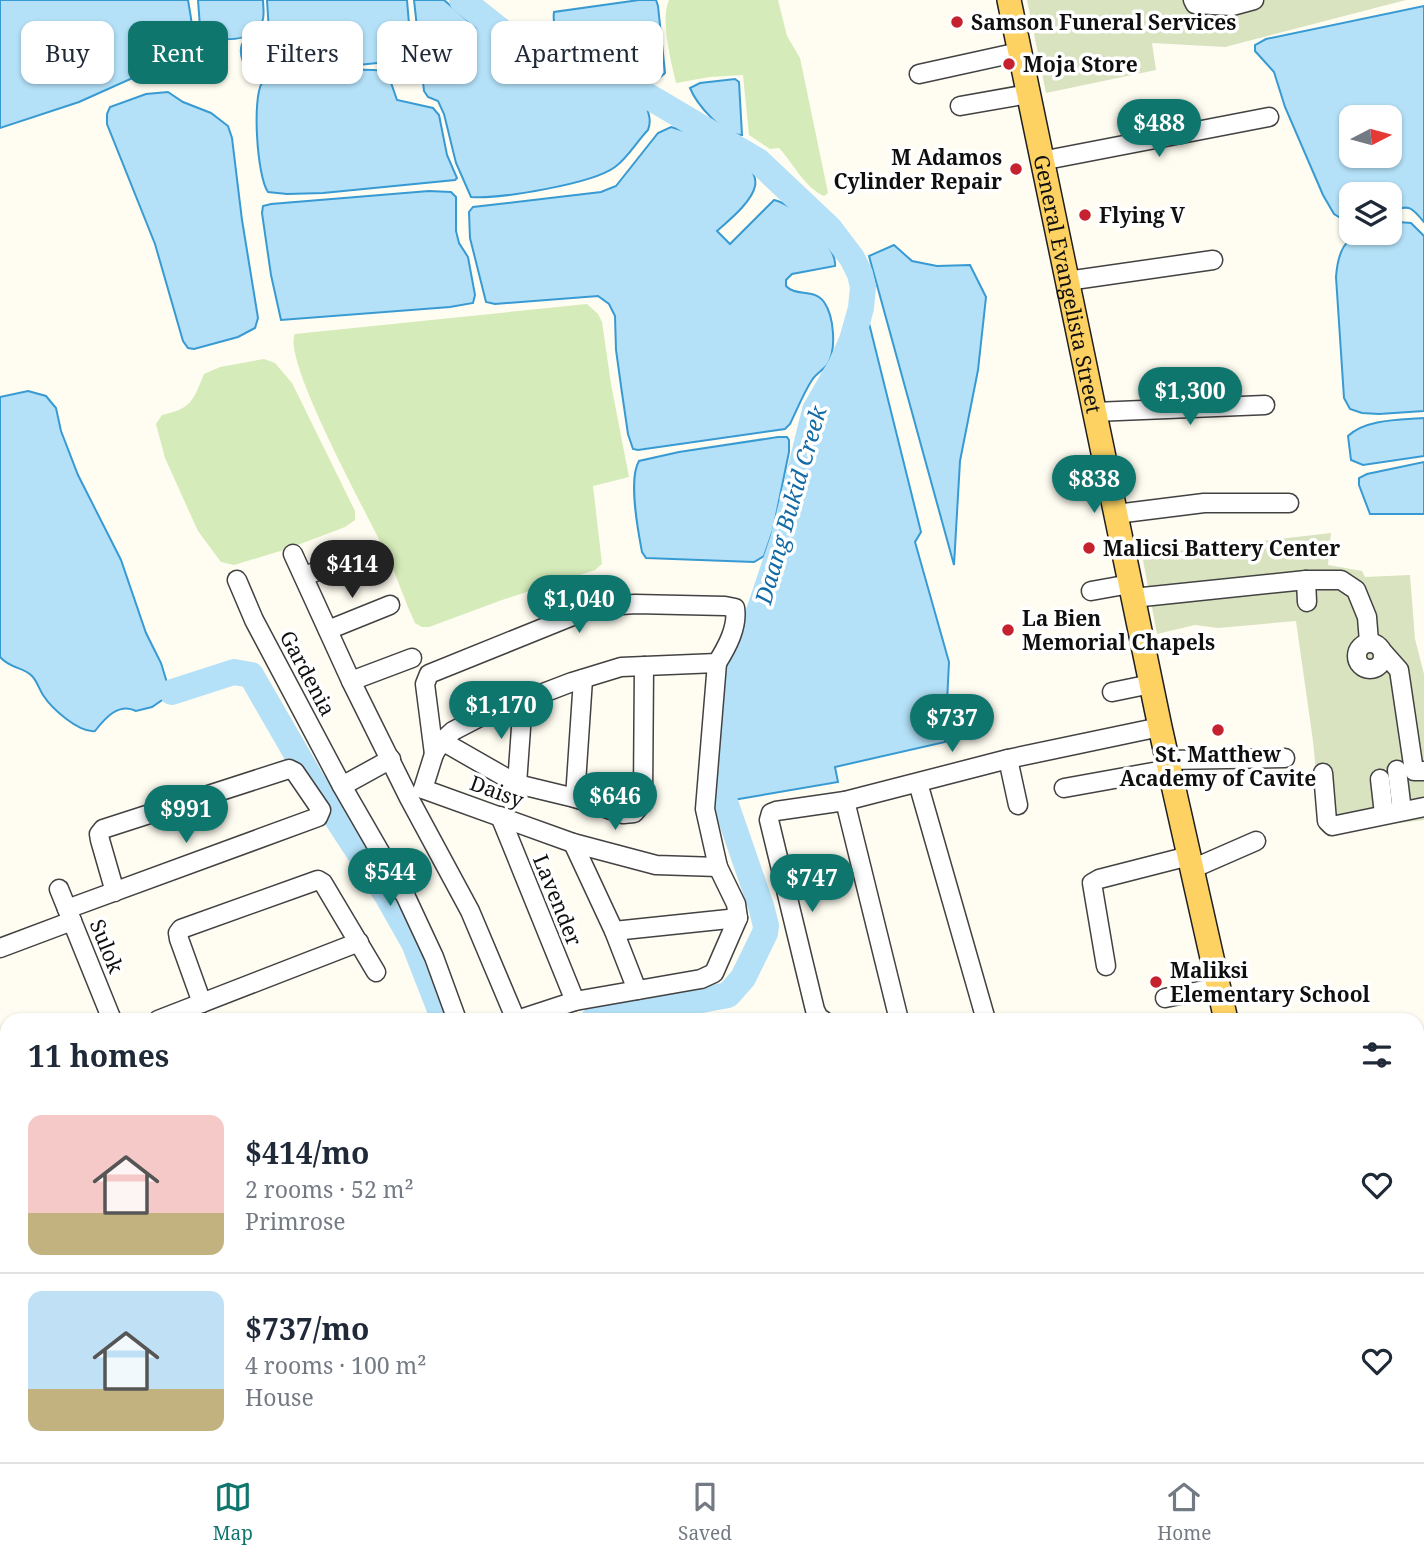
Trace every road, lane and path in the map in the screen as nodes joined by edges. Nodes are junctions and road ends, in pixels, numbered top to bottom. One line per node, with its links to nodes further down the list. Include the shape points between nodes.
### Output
1 (1009, 0): 4 (main road, General Evangelista Street)
2 (1193, 0): 3 (street, via 1195,4 1232,6)
3 (1254, 0)
4 (1019, 52): 5 (street); 6 (main road, General Evangelista Street)
5 (919, 74)
6 (1028, 94): 7 (street); 9 (main road, General Evangelista Street)
7 (960, 106)
8 (1269, 117): 9 (street)
9 (1041, 161): 11 (main road, General Evangelista Street)
10 (1213, 260): 11 (street)
11 (1067, 281): 13 (main road, General Evangelista Street)
12 (1265, 405): 13 (street)
13 (1094, 412): 15 (main road, General Evangelista Street)
14 (1289, 503): 15 (street, via 1204,503)
15 (1116, 514): 22 (main road, General Evangelista Street)
16 (293, 554): 18 (street)
17 (362, 555): 18 (street)
18 (304, 576): 25 (street)
19 (237, 580): 46 (street, Gardenia)
20 (1306, 580): 22 (street); 23 (street); 41 (street, via 1341,580 1356,590 1378,653 1399,670 1413,768)
21 (1091, 591): 22 (street)
22 (1132, 591): 31 (main road, General Evangelista Street)
23 (1307, 601)
24 (390, 605): 25 (street)
25 (328, 631): 30 (street)
26 (412, 659): 30 (street)
27 (717, 663): 28 (street); 35 (street, via 733,630 735,608 596,607 429,674 425,684); 58 (street, via 705,809)
28 (643, 666): 29 (street, via 621,667); 49 (street, via 643,796 639,807 623,814)
29 (583, 679): 33 (street); 49 (street)
30 (351, 681): 37 (street)
31 (1151, 684): 32 (street); 34 (main road, General Evangelista Street)
32 (1112, 692)
33 (523, 700): 35 (street, via 453,731); 45 (street)
34 (1160, 727): 38 (street); 39 (main road, General Evangelista Street)
35 (438, 748): 45 (street); 48 (street)
36 (1285, 758): 39 (street)
37 (391, 759): 46 (street); 48 (street)
38 (1009, 759): 44 (street); 51 (street)
39 (1169, 765): 47 (street); 57 (main road, General Evangelista Street)
40 (1396, 770): 53 (street)
41 (1424, 772)
42 (1324, 773): 53 (street, via 1332,826)
43 (1380, 779): 53 (street)
44 (918, 783): 50 (street); 80 (street)
45 (517, 784): 49 (street)
46 (342, 786): 75 (street, Gardenia, via 407,897)
47 (1064, 788)
48 (416, 794): 54 (street, Daisy); 76 (street)
49 (575, 798)
50 (845, 801): 78 (street, via 776,811 769,820); 79 (street)
51 (1018, 805)
52 (1424, 807): 53 (street)
53 (1393, 812)
54 (499, 816): 56 (street, Daisy); 71 (street, Lavender)
55 (1256, 841): 57 (street)
56 (573, 843): 58 (street, Daisy, via 656,865); 63 (street)
57 (1190, 862): 66 (street, via 1092,883); 68 (main road, General Evangelista Street)
58 (718, 867): 62 (street)
59 (59, 889): 61 (street, Sulok)
60 (115, 892): 60 (street, via 100,840 103,829 289,769 321,810 318,817); 61 (street)
61 (70, 915): 65 (street); 73 (street, Sulok)
62 (738, 918): 63 (street); 69 (street, via 714,973)
63 (614, 931): 69 (street)
64 (359, 942): 67 (street); 72 (street); 72 (street, via 318,880 181,929 179,939)
65 (0, 948)
66 (1106, 966)
67 (376, 972)
68 (1219, 987): 70 (street); 81 (main road, General Evangelista Street)
69 (637, 990): 71 (street)
70 (1166, 998)
71 (575, 1001): 77 (street)
72 (202, 1003): 74 (street)
73 (109, 1013)
74 (176, 1013)
75 (454, 1013)
76 (514, 1013)
77 (538, 1013)
78 (816, 1013)
79 (897, 1013)
80 (984, 1013)
81 (1225, 1013)

